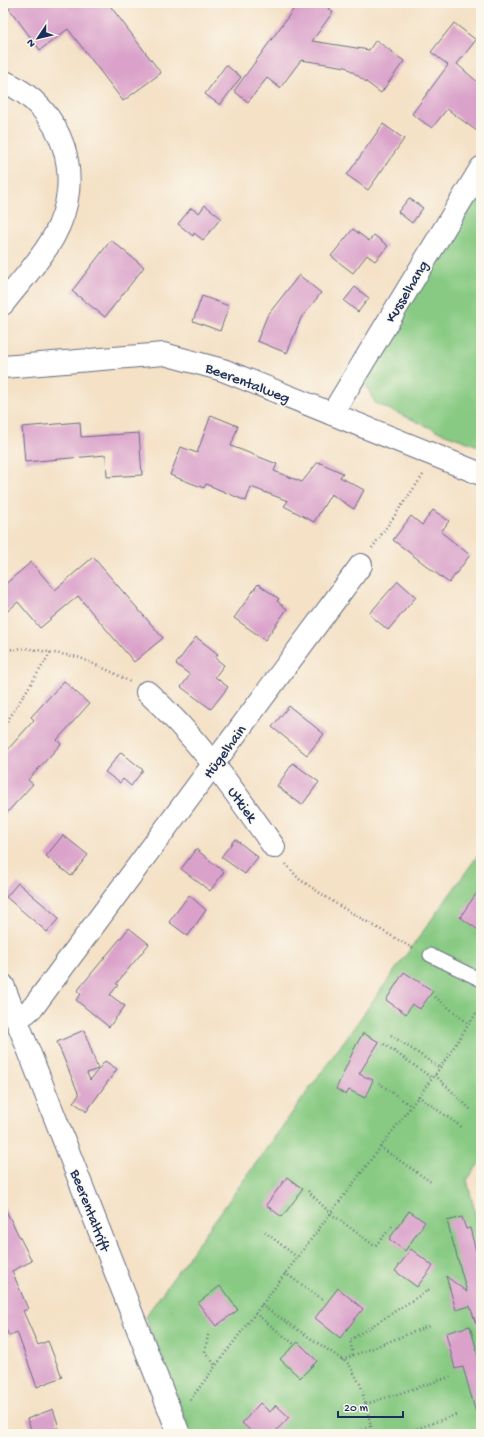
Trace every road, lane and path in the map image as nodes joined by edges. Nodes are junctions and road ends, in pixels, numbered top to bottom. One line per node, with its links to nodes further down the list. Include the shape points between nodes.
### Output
1 (3, 80): 3 (street, via 30,97 50,119 64,147 69,177 64,213 55,234 46,250)
2 (481, 168): 5 (street, Kusselhang)
3 (3, 304)
4 (3, 367): 5 (street, Beerentalweg, via 164,354 223,370)
5 (332, 414): 7 (street, Beerentalweg)
6 (423, 474): 8 (path)
7 (481, 474)
8 (361, 565): 13 (street, Hügelhain)
9 (3, 650): 10 (path, via 25,648)
10 (52, 652): 11 (path, via 78,656); 12 (path)
11 (147, 692): 13 (street, Utkiek, via 169,711)
12 (3, 728)
13 (214, 764): 14 (street, Utkiek); 20 (street, Hügelhain, via 34,1006 26,1013)
14 (274, 847): 15 (path, via 298,879 338,906 417,951)
15 (430, 955): 16 (lane)
16 (481, 980)
17 (3, 985): 20 (street, Beerentaltrift)
18 (435, 997): 21 (path)
19 (481, 1006): 21 (path)
20 (15, 1017): 52 (street, Beerentaltrift)
21 (470, 1024): 24 (path)
22 (391, 1035): 24 (path)
23 (384, 1044): 26 (path)
24 (440, 1068): 25 (path)
25 (435, 1075): 26 (path); 30 (path)
26 (432, 1078): 28 (path)
27 (379, 1083): 29 (path)
28 (418, 1096): 29 (path); 31 (path)
29 (411, 1106): 32 (path)
30 (471, 1110)
31 (464, 1128)
32 (380, 1147): 33 (path); 35 (path)
33 (431, 1182)
34 (308, 1191): 35 (path)
35 (330, 1213): 36 (path, via 375,1246); 38 (path)
36 (394, 1224)
37 (265, 1232): 38 (path)
38 (297, 1258): 39 (path)
39 (285, 1273): 41 (path); 42 (path)
40 (430, 1290): 47 (path, via 350,1340)
41 (322, 1299)
42 (261, 1304): 43 (path); 48 (path)
43 (255, 1313): 46 (path); 49 (path)
44 (431, 1325): 47 (path)
45 (208, 1335): 49 (path, via 205,1352)
46 (295, 1344)
47 (353, 1356): 48 (path)
48 (342, 1360): 51 (path, via 349,1364 361,1386)
49 (216, 1366): 52 (path, via 184,1408)
50 (453, 1376): 51 (path)
51 (366, 1404): 54 (path)
52 (171, 1414): 56 (street, Beerentaltrift)
53 (458, 1414): 58 (path)
54 (371, 1426): 55 (path); 57 (path)
55 (350, 1433)
56 (179, 1434)
57 (373, 1434)
58 (402, 1434)

